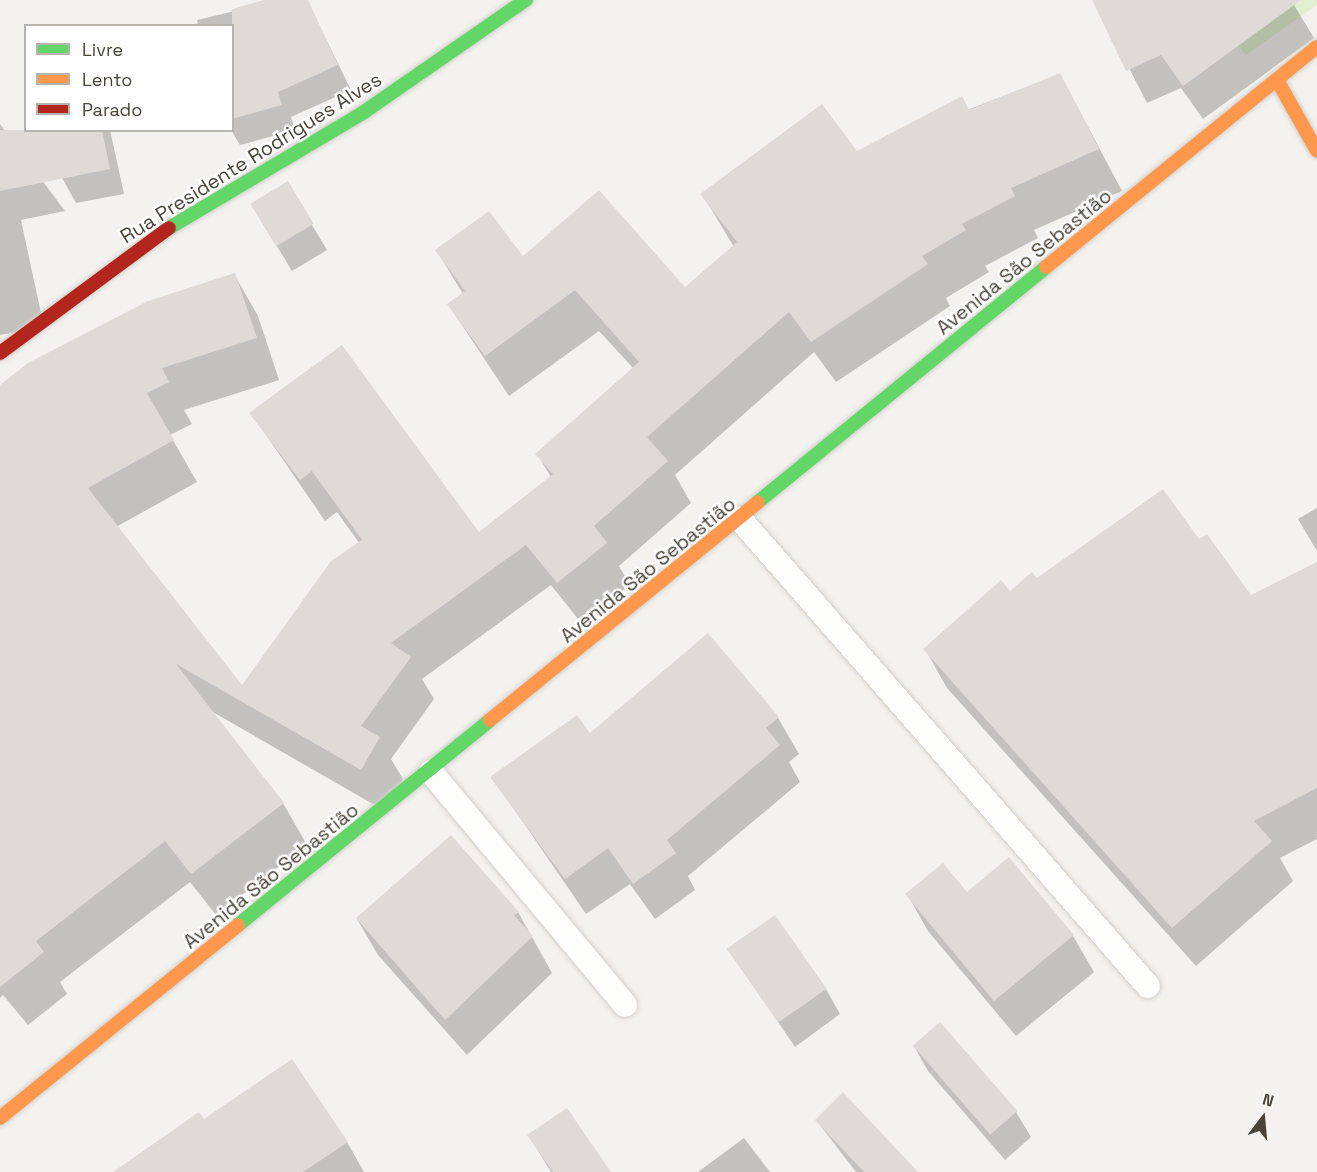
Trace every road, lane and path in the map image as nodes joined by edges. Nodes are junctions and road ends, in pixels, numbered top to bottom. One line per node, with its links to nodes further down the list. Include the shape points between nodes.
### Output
1 (526, 0): 5 (street, Rua Presidente Rodrigues Alves, via 364,112 158,235)
2 (1317, 47): 3 (street, Avenida São Sebastião)
3 (1277, 80): 4 (street); 6 (street, Avenida São Sebastião)
4 (1317, 151)
5 (0, 353)
6 (741, 519): 7 (street, Avenida São Sebastião); 8 (lane)
7 (431, 772): 9 (lane); 10 (street, Avenida São Sebastião)
8 (1148, 986)
9 (626, 1005)
10 (0, 1118)

